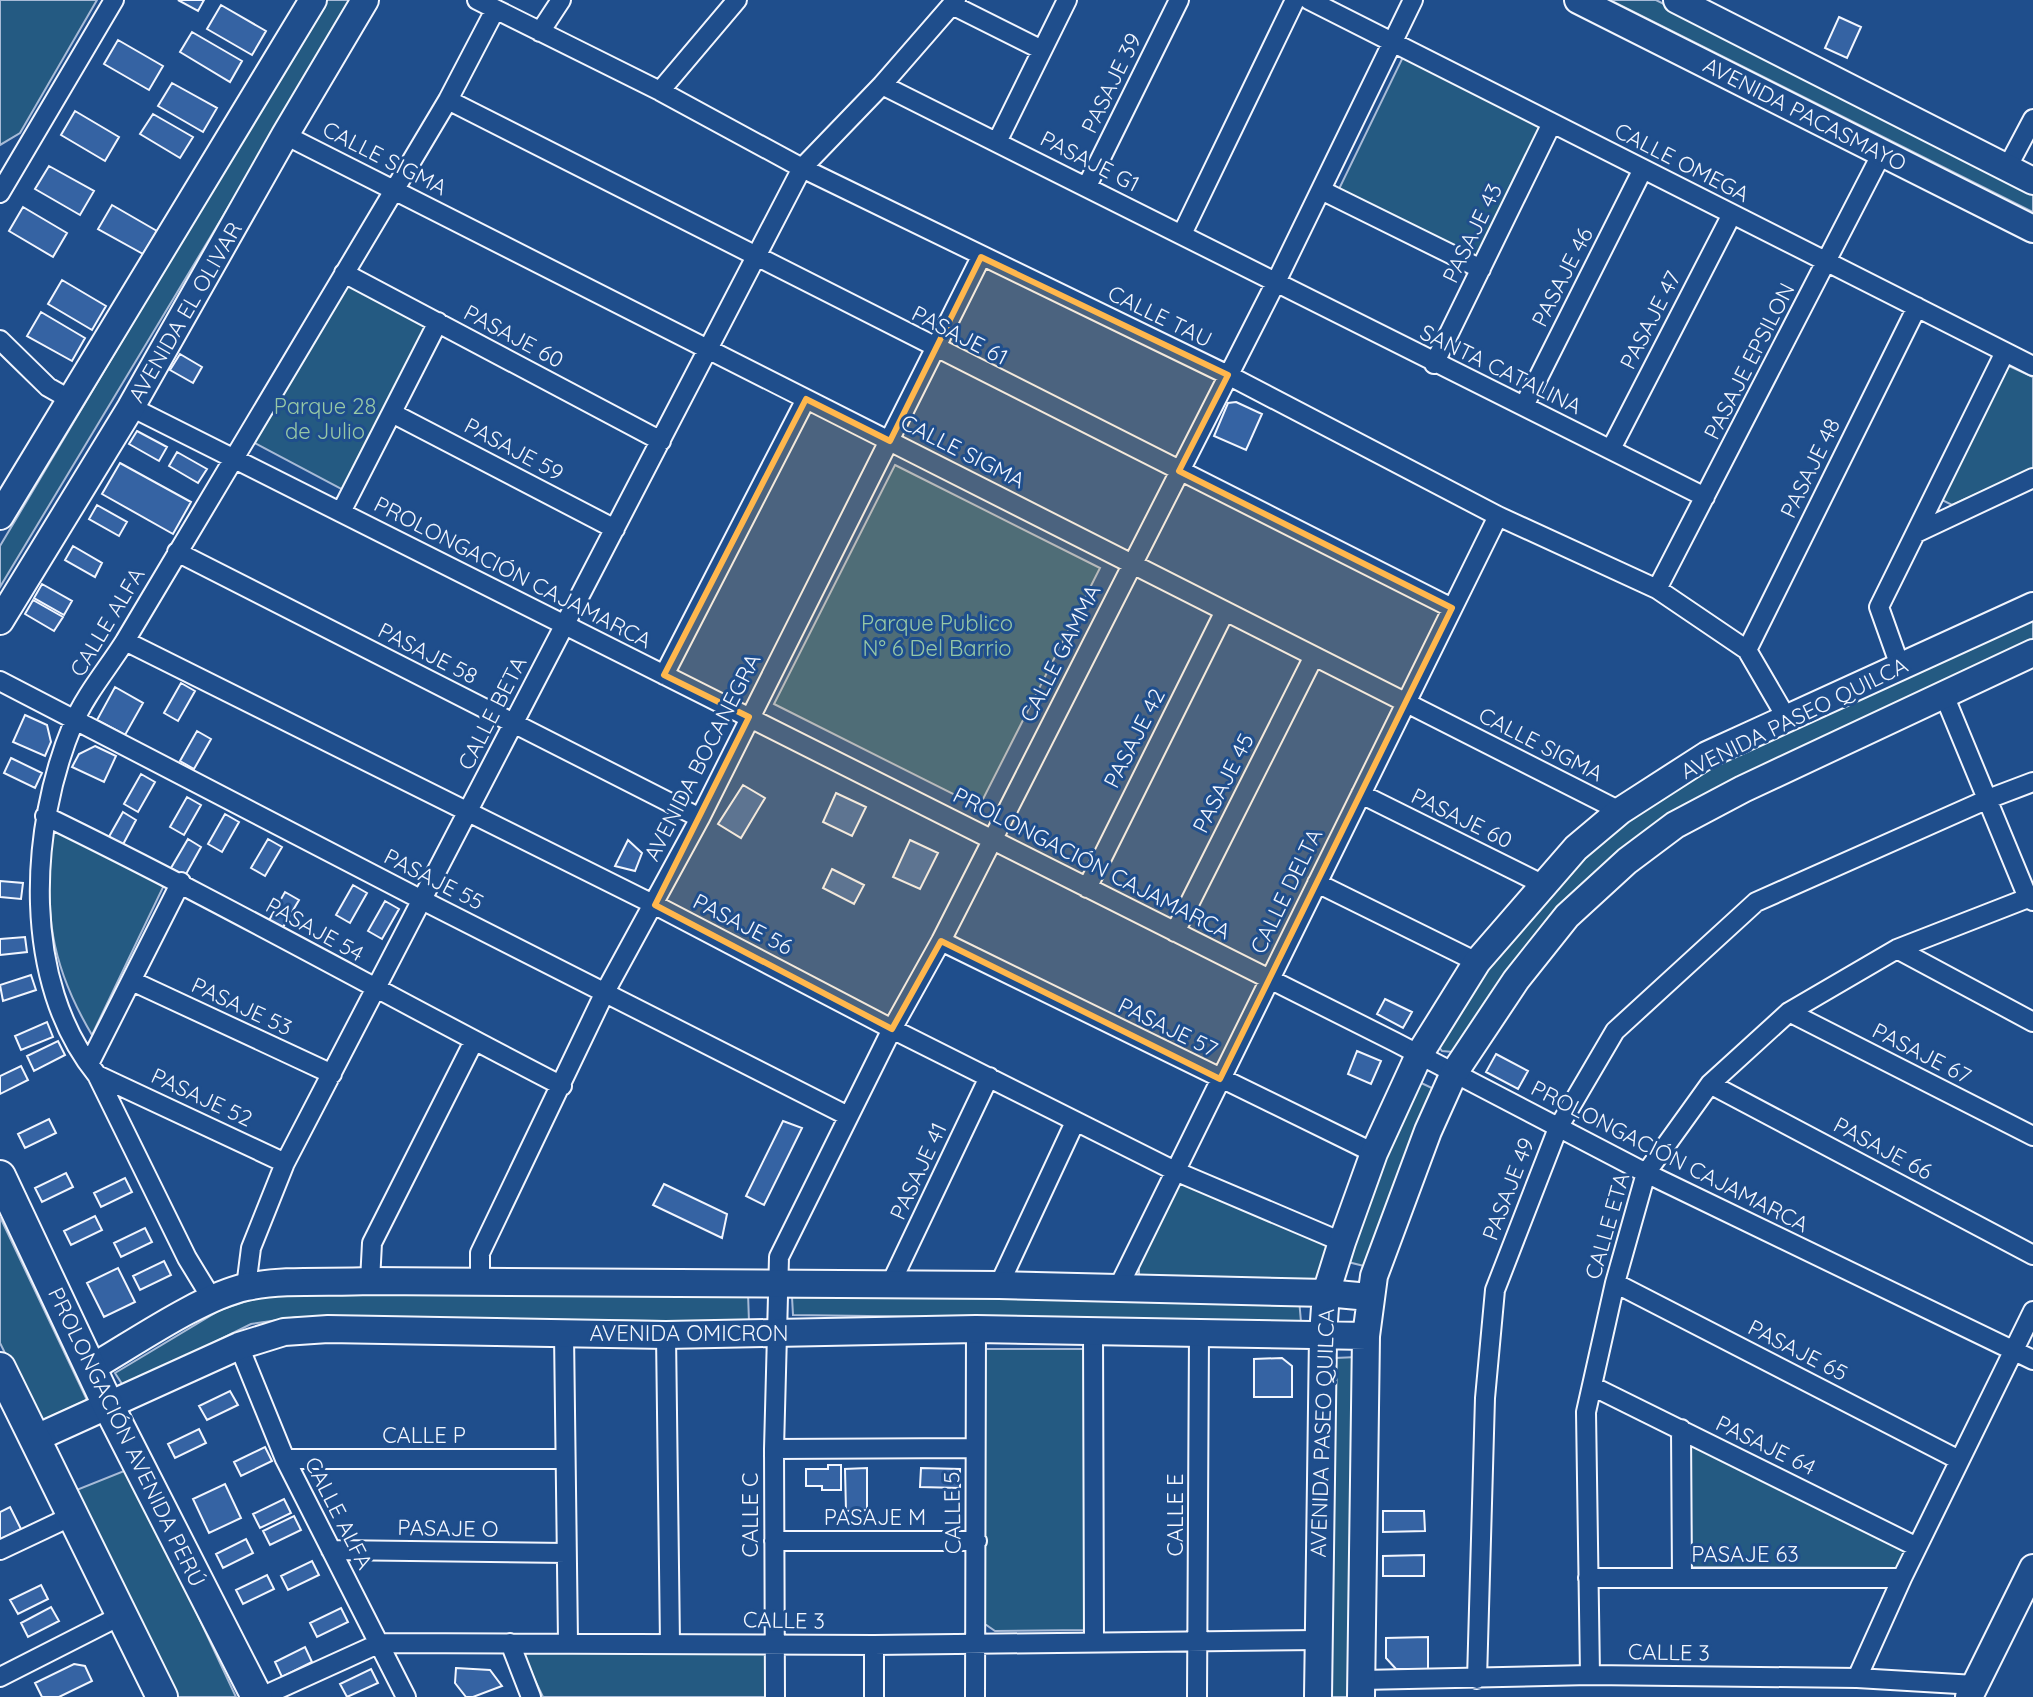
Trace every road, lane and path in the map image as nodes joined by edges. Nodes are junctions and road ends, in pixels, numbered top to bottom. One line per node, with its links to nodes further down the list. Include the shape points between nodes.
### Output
1 (114, 0): 27 (street)
2 (313, 0): 56 (main road)
3 (365, 0): 24 (main road, AVENIDA EL OLIVAR)
4 (477, 0): 15 (street, CALLE TAU)
5 (561, 0): 16 (street)
6 (737, 0): 20 (street)
7 (1067, 0): 18 (street)
8 (1179, 0): 33 (street, PASAJE 39)
9 (1295, 0): 39 (street)
10 (1309, 0): 17 (street, CALLE OMEGA)
11 (1413, 0): 17 (street, CALLE GAMMA)
12 (1578, 0): 26 (main road, AVENIDA PACASMAYO)
13 (1677, 0): 29 (main road, AVENIDA PACASMAYO)
14 (954, 2): 18 (street); 19 (street, CALLE BETA)
15 (495, 10): 16 (street, CALLE TAU); 21 (street, CALLE ALFA)
16 (540, 32): 20 (street, CALLE TAU)
17 (1392, 42): 23 (street, CALLE OMEGA); 35 (street, CALLE GAMMA)
18 (1042, 50): 25 (street)
19 (882, 85): 25 (street, PASAJE G1); 28 (street, CALLE BETA)
20 (660, 91): 28 (street, CALLE TAU)
21 (448, 100): 34 (street, CALLE ALFA); 41 (street, PASAJE 61)
22 (2033, 119): 29 (street)
23 (1552, 123): 30 (street, CALLE OMEGA); 43 (street, PASAJE 43)
24 (285, 135): 34 (street, CALLE SIGMA); 58 (main road, AVENIDA EL OLIVAR)
25 (997, 142): 33 (street, PASAJE G1)
26 (1882, 153): 38 (main road, AVENIDA PACASMAYO); 42 (street, PASAJE EPSILON)
27 (18, 162): 31 (street); 36 (street)
28 (802, 168): 40 (street, CALLE TAU); 41 (street, CALLE BETA)
29 (2007, 168): 32 (main road, AVENIDA PACASMAYO)
30 (1643, 169): 37 (street, CALLE OMEGA); 57 (street, PASAJE 46)
31 (0, 170)
32 (2033, 181)
33 (1087, 186): 39 (street, PASAJE G1)
34 (394, 190): 44 (street, CALLE ALFA); 49 (street, CALLE SIGMA)
35 (1321, 190): 43 (street); 45 (street, CALLE GAMMA)
36 (0, 193)
37 (1732, 214): 42 (street, CALLE OMEGA); 62 (street, PASAJE 47)
38 (2033, 229)
39 (1182, 234): 45 (street, PASAJE G1)
40 (981, 257): 50 (street, AVENIDA BOCANEGRA); 54 (street, CALLE TAU)
41 (755, 258): 49 (street, CALLE BETA); 50 (street, PASAJE 61)
42 (1827, 262): 46 (street, CALLE OMEGA); 66 (street, PASAJE EPSILON)
43 (1481, 269): 52 (street, PASAJE 43)
44 (344, 273): 47 (street, PASAJE 60); 63 (street, CALLE ALFA)
45 (1276, 282): 52 (street, SANTA CATALINA); 54 (street, CALLE GAMMA)
46 (1917, 307): 51 (street, CALLE OMEGA); 81 (street, PASAJE 48)
47 (438, 322): 59 (street); 60 (street, PASAJE 60)
48 (0, 340): 56 (street, via 48,387)
49 (708, 349): 55 (street, CALLE SIGMA); 60 (street, CALLE BETA)
50 (935, 349): 61 (street, AVENIDA BOCANEGRA); 64 (street, PASAJE 61)
51 (2005, 352): 53 (street, CALLE OMEGA); 71 (street)
52 (1434, 364): 57 (street, SANTA CATALINA)
53 (2033, 366)
54 (1228, 375): 64 (street, CALLE GAMMA); 69 (street, CALLE TAU)
55 (806, 399): 61 (street, CALLE SIGMA); 85 (street)
56 (71, 400): 68 (main road)
57 (1524, 406): 62 (street, SANTA CATALINA)
58 (131, 407): 63 (street, PROLONGACIÓN CAJAMARCA); 78 (main road, AVENIDA EL OLIVAR)
59 (392, 413): 67 (street); 70 (street, PASAJE 59)
60 (661, 441): 70 (street, CALLE BETA)
61 (890, 441): 73 (street, CALLE SIGMA); 89 (street, AVENIDA BOCANEGRA)
62 (1611, 449): 66 (street, SANTA CATALINA)
63 (234, 458): 67 (street, PROLONGACIÓN CAJAMARCA); 72 (street, CALLE ALFA)
64 (1179, 471): 73 (street, CALLE GAMMA); 76 (street, PASAJE 61)
65 (2033, 478): 71 (street)
66 (1705, 497): 74 (street, PASAJE EPSILON)
67 (341, 512): 79 (street, PROLONGACIÓN CAJAMARCA)
68 (0, 516)
69 (1498, 516): 74 (street, CALLE TAU); 76 (street, CALLE DELTA)
70 (615, 529): 79 (street, CALLE BETA)
71 (1916, 533): 84 (street, via 1879,607)
72 (177, 552): 80 (street, CALLE ALFA); 92 (street, PASAJE 58)
73 (1132, 564): 77 (street, CALLE SIGMA); 100 (street, CALLE GAMMA)
74 (1657, 589): 81 (street, CALLE TAU)
75 (2033, 606): 84 (main road, AVENIDA PASEO QUILCA)
76 (1452, 608): 88 (street, CALLE DELTA)
77 (1225, 611): 83 (street, CALLE SIGMA); 104 (street, PASAJE 42)
78 (0, 621)
79 (565, 625): 85 (street, PROLONGACIÓN CAJAMARCA); 92 (street, CALLE BETA)
80 (125, 641): 91 (street, CALLE ALFA); 97 (street, PASAJE 56)
81 (1747, 650): 90 (street, CALLE TAU)
82 (2033, 653): 87 (main road, AVENIDA PASEO QUILCA)
83 (1314, 656): 88 (street, CALLE SIGMA); 108 (street, PASAJE 45)
84 (1900, 666): 90 (main road, AVENIDA PASEO QUILCA)
85 (664, 675): 89 (street, PROLONGACIÓN CAJAMARCA)
86 (0, 681): 91 (street, PASAJE 55)
87 (1944, 695): 95 (street); 122 (main road, AVENIDA PASEO QUILCA, via 1743,789 1675,825 1627,861 1539,948)
88 (1406, 702): 94 (street, CALLE DELTA); 96 (street, CALLE SIGMA)
89 (749, 717): 99 (street, AVENIDA BOCANEGRA); 100 (street, PROLONGACIÓN CAJAMARCA)
90 (1786, 717): 96 (main road, AVENIDA PASEO QUILCA, via 1707,755)
91 (74, 721): 98 (street, CALLE ALFA); 105 (street, PASAJE 55)
92 (514, 724): 97 (street, CALLE BETA); 99 (street, PASAJE 58)
93 (2033, 782): 95 (street, PASAJE 49)
94 (1361, 794): 102 (street, CALLE DELTA); 103 (street, PASAJE 60)
95 (1988, 799): 106 (street); 130 (street, PASAJE 49, via 1756,902 1615,1031)
96 (1620, 811): 103 (main road, AVENIDA PASEO QUILCA)
97 (468, 813): 105 (street, CALLE BETA); 107 (street, PASAJE 56)
98 (45, 816): 101 (street, PASAJE 54); 121 (street, CALLE ALFA, via 40,897 46,959 63,1016)
99 (700, 818): 107 (street, AVENIDA BOCANEGRA)
100 (992, 840): 104 (street, PROLONGACIÓN CAJAMARCA); 109 (street, CALLE GAMMA)
101 (181, 882): 113 (street); 114 (street, PASAJE 54)
102 (1317, 883): 111 (street); 112 (street, CALLE DELTA)
103 (1542, 884): 111 (main road, AVENIDA PASEO QUILCA)
104 (1087, 888): 108 (street, PROLONGACIÓN CAJAMARCA)
105 (422, 900): 114 (street, CALLE BETA); 115 (street, PASAJE 55)
106 (2030, 900): 110 (street, CALLE ETA)
107 (655, 905): 115 (street, AVENIDA BOCANEGRA); 118 (street, PASAJE 56)
108 (1175, 932): 112 (street, PROLONGACIÓN CAJAMARCA)
109 (941, 941): 118 (street, CALLE GAMMA); 125 (street, PASAJE 57)
110 (1897, 949): 116 (street, CALLE ETA); 117 (street)
111 (1477, 962): 120 (main road, AVENIDA PASEO QUILCA)
112 (1270, 979): 120 (street, PROLONGACIÓN CAJAMARCA); 125 (street, CALLE DELTA)
113 (132, 981): 121 (street); 123 (street, PASAJE 53)
114 (377, 990): 119 (street, PASAJE 54); 123 (street, CALLE BETA)
115 (605, 992): 127 (street, AVENIDA BOCANEGRA); 128 (street, PASAJE 55)
116 (1789, 1012): 126 (street, CALLE ETA); 131 (street, PASAJE 67)
117 (2033, 1022)
118 (892, 1029): 124 (street, PASAJE 56); 128 (street, CALLE GAMMA)
119 (474, 1041): 127 (street, PASAJE 54); 139 (street, via 372,1243)
120 (1419, 1055): 122 (street, PROLONGACIÓN CAJAMARCA); 132 (main road, AVENIDA PASEO QUILCA)
121 (93, 1069): 133 (street, PASAJE 52); 149 (street, CALLE ALFA)
122 (1454, 1073): 130 (street, PROLONGACIÓN CAJAMARCA); 148 (main road, AVENIDA PASEO QUILCA)
123 (332, 1074): 133 (street, CALLE BETA)
124 (989, 1077): 129 (street, PASAJE 56); 143 (street, PASAJE 41)
125 (1220, 1079): 132 (street, PASAJE 57); 134 (street, CALLE DELTA)
126 (1710, 1084): 135 (street, CALLE ETA); 138 (street, PASAJE 66)
127 (562, 1086): 140 (street, AVENIDA BOCANEGRA, via 480,1253)
128 (848, 1116): 142 (street, CALLE GAMMA, via 779,1257)
129 (1075, 1122): 134 (street, PASAJE 56); 144 (street)
130 (1558, 1128): 135 (street, PROLONGACIÓN CAJAMARCA); 198 (street, PASAJE 49, via 1495,1290 1485,1398)
131 (2033, 1136)
132 (1374, 1153): 137 (main road, AVENIDA PASEO QUILCA)
133 (285, 1163): 145 (street, CALLE BETA, via 251,1248)
134 (1175, 1171): 137 (street, PASAJE 56); 146 (street, CALLE DELTA)
135 (1646, 1173): 141 (street, CALLE ETA); 160 (street, PROLONGACIÓN CAJAMARCA)
136 (0, 1176): 163 (main road, PROLONGACIÓN AVENIDA PERÚ)
137 (1342, 1242): 147 (main road, AVENIDA PASEO QUILCA)
138 (2033, 1255)
139 (370, 1281): 140 (main road); 145 (main road)
140 (480, 1282): 142 (main road)
141 (1615, 1283): 164 (street, CALLE ETA); 172 (street, PASAJE 65)
142 (777, 1285): 143 (main road); 153 (street, CALLE GAMMA)
143 (890, 1285): 144 (main road)
144 (999, 1285): 146 (main road)
145 (246, 1287): 149 (main road)
146 (1118, 1288): 147 (main road)
147 (1326, 1293): 148 (main road); 157 (main road, AVENIDA PASEO QUILCA)
148 (1369, 1297): 158 (main road, AVENIDA PASEO QUILCA)
149 (212, 1299): 163 (main road)
150 (2033, 1311): 160 (street)
151 (976, 1329): 152 (main road, AVENIDA OMICRON); 153 (main road, AVENIDA OMICRON); 168 (street, CALLE 5)
152 (1093, 1331): 154 (main road, AVENIDA OMICRON); 187 (street)
153 (775, 1333): 156 (main road, AVENIDA OMICRON); 169 (street, CALLE C)
154 (1199, 1333): 157 (main road, AVENIDA OMICRON); 188 (street, CALLE E)
155 (564, 1334): 156 (main road, AVENIDA OMICRON); 159 (main road, AVENIDA OMICRON, via 328,1329 284,1332); 171 (street)
156 (666, 1335): 191 (street)
157 (1323, 1335): 158 (main road, AVENIDA OMICRON); 185 (main road, AVENIDA PASEO QUILCA)
158 (1366, 1336): 199 (main road, AVENIDA PASEO QUILCA)
159 (239, 1346): 165 (main road, AVENIDA OMICRON); 170 (street, CALLE ALFA)
160 (2013, 1351): 161 (street, PROLONGACIÓN CAJAMARCA); 172 (street)
161 (2033, 1360)
162 (0, 1368): 167 (main road)
163 (91, 1368): 165 (main road, PROLONGACIÓN AVENIDA PERÚ)
164 (1592, 1386): 166 (street, PASAJE 64); 180 (street, CALLE ETA, via 1586,1412)
165 (109, 1407): 167 (main road, AVENIDA OMICRON); 202 (main road, PROLONGACIÓN AVENIDA PERÚ)
166 (1681, 1429): 176 (street, PASAJE 64); 181 (street)
167 (34, 1439): 173 (main road)
168 (975, 1448): 169 (street); 175 (street, CALLE 5)
169 (774, 1449): 174 (street, CALLE C)
170 (285, 1459): 171 (street, CALLE P); 178 (street, CALLE ALFA)
171 (564, 1459): 179 (street)
172 (1959, 1460): 176 (street)
173 (72, 1516): 177 (street); 184 (main road)
174 (774, 1541): 175 (street, PASAJE M); 193 (street, CALLE C)
175 (977, 1541): 192 (street, CALLE 5)
176 (1917, 1547): 182 (street)
177 (0, 1550)
178 (331, 1550): 179 (street, PASAJE O); 189 (street, CALLE ALFA)
179 (566, 1553): 186 (street)
180 (1588, 1578): 181 (street, PASAJE 63); 195 (street, CALLE ETA)
181 (1682, 1578): 182 (street, PASAJE 63)
182 (1902, 1578): 197 (street)
183 (2030, 1582): 200 (main road)
184 (122, 1615): 196 (street); 201 (main road)
185 (1317, 1640): 188 (street, CALLE 3); 209 (main road, AVENIDA PASEO QUILCA)
186 (568, 1642): 190 (street, CALLE 3); 191 (street, CALLE 3)
187 (1094, 1642): 188 (street, CALLE 3); 192 (street, CALLE 3)
188 (1198, 1642): 208 (street, CALLE E)
189 (380, 1643): 190 (street, CALLE 3); 202 (street, CALLE 3); 203 (street, CALLE ALFA)
190 (510, 1643): 204 (street)
191 (670, 1644): 193 (street, CALLE 3)
192 (976, 1644): 194 (street, CALLE 3); 207 (street, CALLE 5)
193 (773, 1645): 194 (street, CALLE 3); 205 (street, CALLE C)
194 (874, 1645): 206 (street)
195 (1590, 1675): 197 (street, CALLE 3); 198 (street, CALLE 3)
196 (0, 1677)
197 (1857, 1678): 200 (street, CALLE 3)
198 (1477, 1679): 199 (street, CALLE 3)
199 (1361, 1689)
200 (1972, 1691)
201 (162, 1697)
202 (259, 1697)
203 (406, 1697)
204 (531, 1697)
205 (775, 1697)
206 (874, 1697)
207 (975, 1697)
208 (1197, 1697)
209 (1318, 1697)

